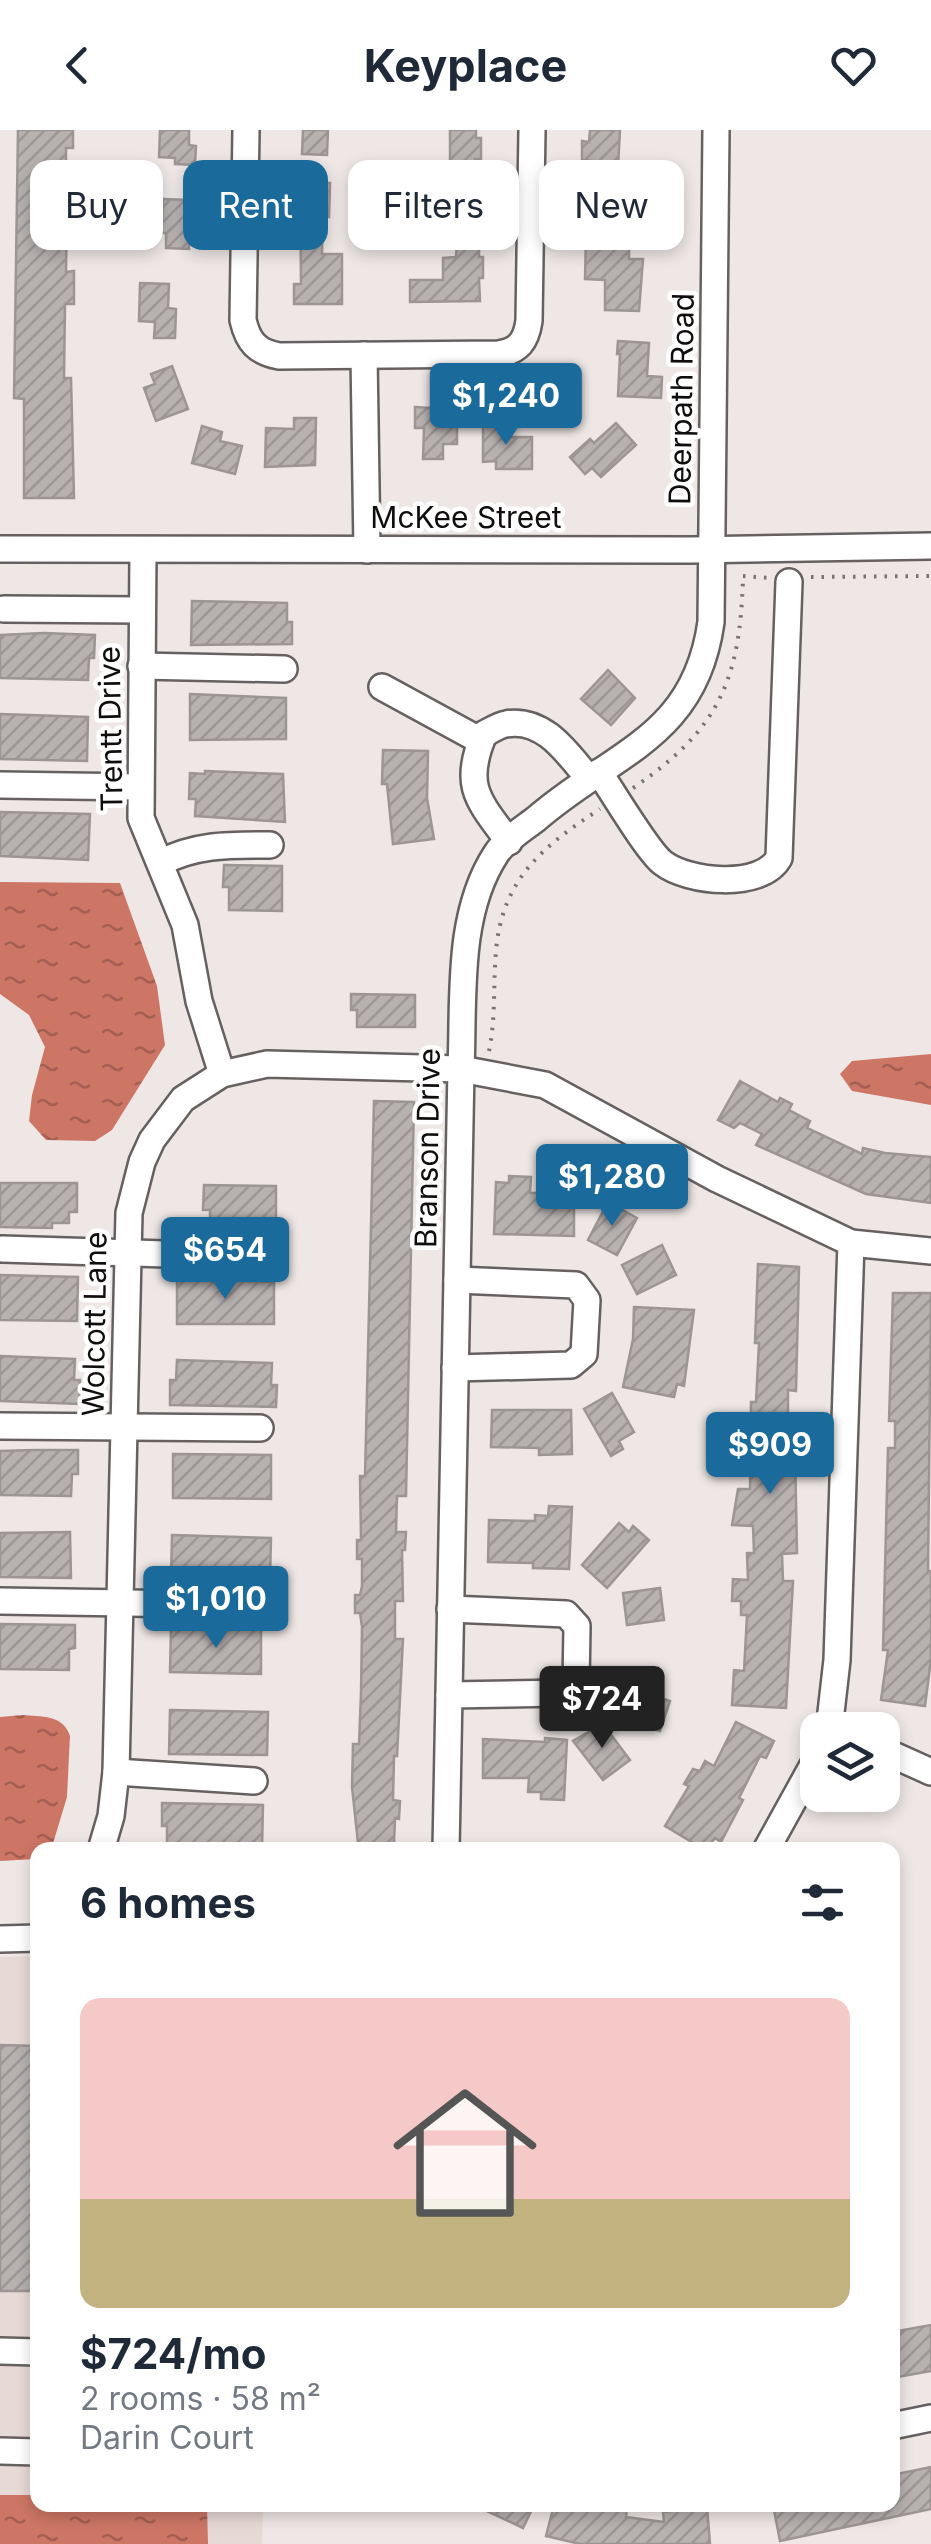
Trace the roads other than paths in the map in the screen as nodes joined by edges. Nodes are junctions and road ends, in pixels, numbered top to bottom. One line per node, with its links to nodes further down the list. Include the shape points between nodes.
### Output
1 (246, 130): 4 (street, via 244,320 252,345 279,356)
2 (532, 130): 4 (street, via 529,321 522,344 498,354)
3 (716, 130): 9 (street, Deerpath Road)
4 (364, 355): 8 (street)
5 (931, 546): 9 (street, McKee Street)
6 (0, 549): 7 (street, McKee Street)
7 (143, 550): 8 (street, McKee Street); 12 (street, Trentt Drive)
8 (367, 550): 9 (street, McKee Street)
9 (712, 550): 17 (street, Branson Drive, via 711,622 699,675 668,722)
10 (790, 579): 17 (street, via 775,866 755,877 717,880 664,864)
11 (4, 610): 12 (street)
12 (142, 610): 13 (street, Trentt Drive)
13 (141, 666): 14 (street); 19 (street, Trentt Drive)
14 (284, 669)
15 (382, 687): 16 (street)
16 (481, 741): 17 (street, via 507,723 537,728); 20 (street, via 472,761 477,799)
17 (594, 775): 20 (street, Branson Drive)
18 (0, 785): 19 (street)
19 (140, 787): 22 (street, Trentt Drive, via 141,818)
20 (508, 842): 23 (street, Branson Drive, via 475,898)
21 (270, 845): 22 (street, via 205,846)
22 (160, 863): 24 (street, Trentt Drive, via 185,925)
23 (461, 1070): 24 (street, Wolcott Lane, via 268,1064); 25 (street, Wolcott Lane, via 545,1085); 30 (street, Branson Drive)
24 (222, 1074): 28 (street, Wolcott Lane, via 183,1099 152,1140 134,1186)
25 (851, 1243): 27 (street, Wolcott Lane); 40 (street)
26 (2, 1249): 28 (street)
27 (931, 1251)
28 (127, 1254): 29 (street); 33 (street, Wolcott Lane)
29 (266, 1257)
30 (457, 1280): 31 (street, Branson Drive); 31 (street, via 576,1284 587,1300 584,1354 571,1365)
31 (455, 1368): 38 (street, Branson Drive)
32 (0, 1426): 33 (street)
33 (124, 1426): 34 (street); 36 (street, Wolcott Lane)
34 (260, 1428)
35 (0, 1601): 36 (street)
36 (120, 1601): 37 (street); 42 (street, Wolcott Lane)
37 (255, 1605)
38 (450, 1609): 39 (street, Branson Drive); 39 (street, via 566,1614 577,1626 576,1685 560,1692)
39 (448, 1695): 47 (street, Branson Drive)
40 (833, 1712)
41 (900, 1758): 43 (street)
42 (116, 1772): 44 (street); 46 (street, Wolcott Lane)
43 (931, 1772)
44 (254, 1782)
45 (800, 1789): 48 (street)
46 (103, 1842)
47 (446, 1842)
48 (770, 1842)
49 (30, 1938): 50 (street)
50 (0, 1939)
51 (0, 2351): 52 (street)
52 (30, 2352)
53 (931, 2418): 54 (street)
54 (900, 2424)
55 (0, 2450): 56 (street)
56 (30, 2452)

